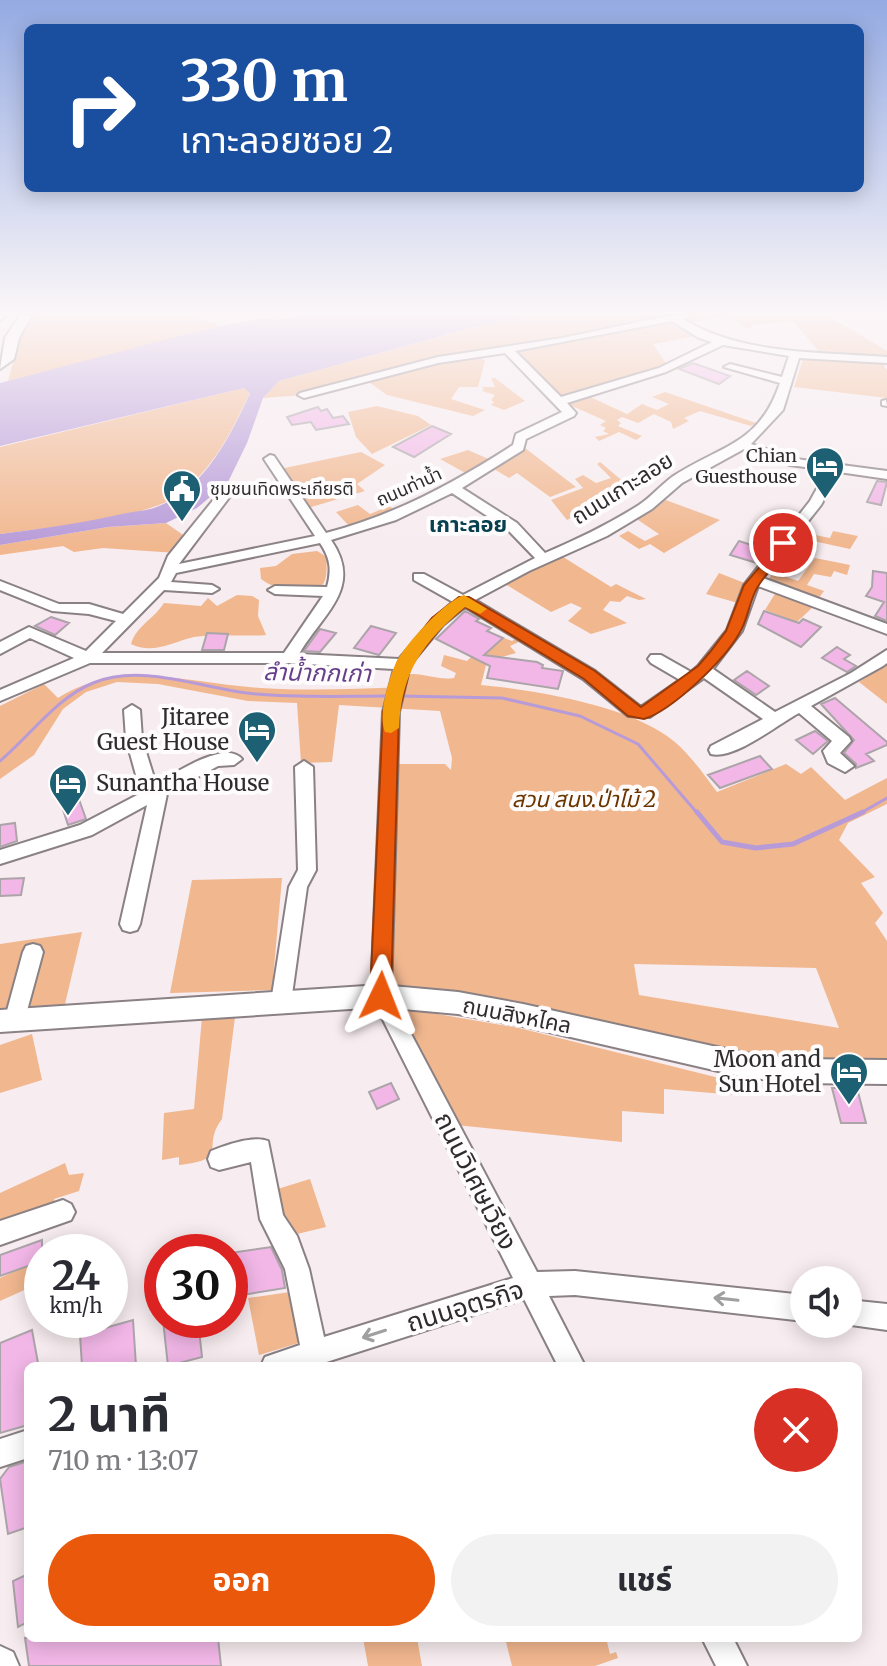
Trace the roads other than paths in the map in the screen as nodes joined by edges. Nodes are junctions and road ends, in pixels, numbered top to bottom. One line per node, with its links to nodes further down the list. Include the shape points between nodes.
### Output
1 (313, 393): 5 (street)
2 (548, 393): 6 (street)
3 (587, 393): 6 (street)
4 (782, 393): 7 (street, ถนนเกาะลอย, via 777,410)
5 (304, 395)
6 (557, 402): 11 (street, ถนนท่าน้ำ, via 570,413 520,437 519,447)
7 (743, 445): 9 (street); 14 (street, ถนนเกาะลอย, via 677,480 602,533)
8 (270, 459): 13 (street)
9 (834, 470): 10 (street); 17 (street)
10 (887, 475)
11 (453, 488): 13 (street, ถนนท่าน้ำ, via 393,516); 14 (street, via 512,526)
12 (228, 491): 15 (street, via 173,559)
13 (324, 538): 15 (street, ถนนท่าน้ำ); 22 (street, via 340,573)
14 (544, 560): 23 (street, ถนนเกาะลอย)
15 (171, 570): 19 (street)
16 (419, 577): 23 (street)
17 (757, 581): 25 (street); 32 (street, via 734,631)
18 (0, 585): 24 (street, via 57,608 89,609)
19 (160, 585): 20 (street); 24 (street)
20 (212, 589)
21 (275, 590): 22 (street)
22 (334, 592): 29 (street)
23 (463, 600): 31 (street, ถนนเกาะลอย); 32 (street, via 565,659 639,714)
24 (126, 619): 28 (street)
25 (887, 629)
26 (0, 649): 28 (street, via 29,632)
27 (887, 655): 34 (street)
28 (88, 658): 29 (street); 33 (street)
29 (289, 658): 31 (street)
30 (656, 659): 32 (street)
31 (403, 664): 45 (street, ถนนเกาะลอย, via 391,712)
32 (698, 674): 36 (street)
33 (0, 696)
34 (800, 705): 36 (street); 39 (street, via 843,741 831,751)
35 (132, 710): 41 (street, via 134,739)
36 (774, 719): 37 (street, via 745,741)
37 (717, 750)
38 (234, 759): 41 (street, via 215,760)
39 (845, 766)
40 (304, 767): 46 (street, via 307,870 298,887)
41 (154, 793): 42 (street, via 86,830); 43 (street)
42 (0, 857)
43 (130, 924)
44 (33, 952): 47 (street)
45 (381, 996): 46 (main road, ถนนสิงหไคล); 48 (main road, ถนนสิงหไคล, via 510,1012 744,1065); 52 (street, ถนนวิเศษเวียง)
46 (281, 1002): 47 (main road, ถนนสิงหไคล)
47 (8, 1020)
48 (887, 1072)
49 (219, 1159): 56 (street, via 260,1149 272,1219 297,1269)
50 (63, 1212): 51 (street)
51 (0, 1233)
52 (529, 1285): 53 (street, ถนนอุตรกิจ, one-way to 52, via 575,1283); 56 (street, ถนนอุตรกิจ, one-way to 56); 58 (street, ถนนวิเศษเวียง)
53 (790, 1306)
54 (862, 1314): 55 (street)
55 (887, 1317)
56 (315, 1353): 57 (street, ถนนอุตรกิจ)
57 (287, 1362)
58 (570, 1362)
59 (24, 1445): 60 (street)
60 (0, 1453)
61 (719, 1642): 62 (street)
62 (732, 1666)

